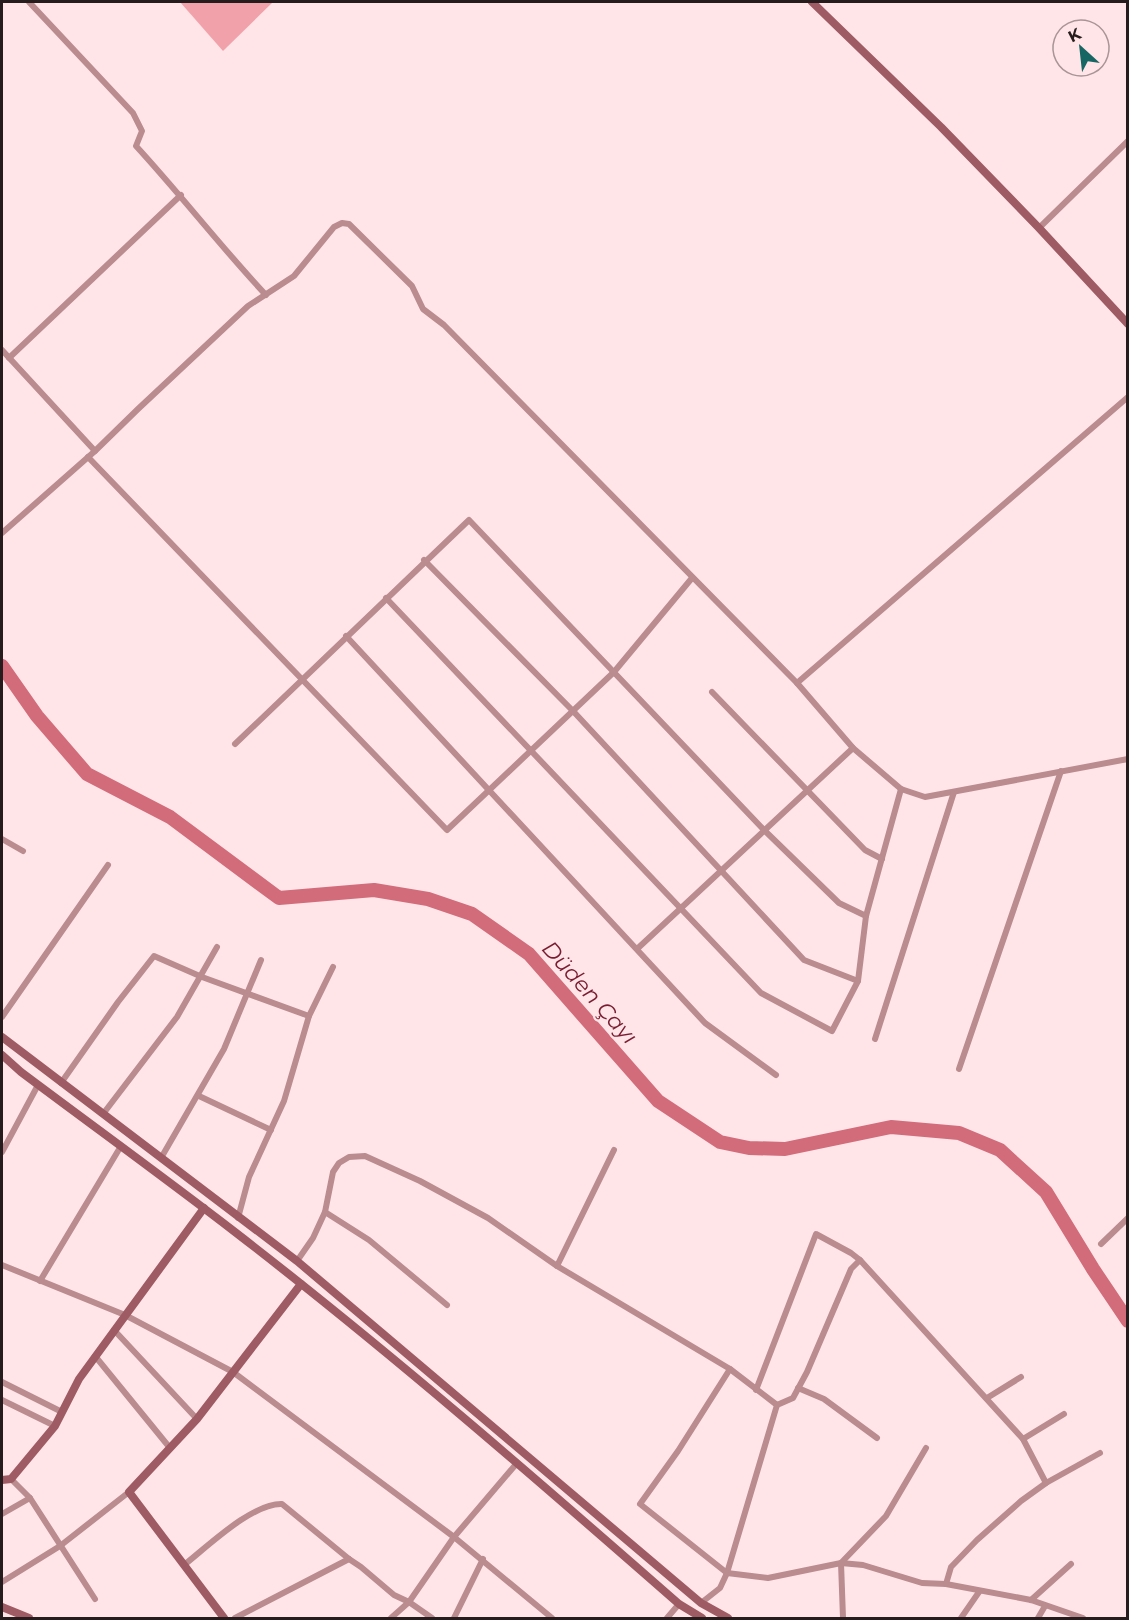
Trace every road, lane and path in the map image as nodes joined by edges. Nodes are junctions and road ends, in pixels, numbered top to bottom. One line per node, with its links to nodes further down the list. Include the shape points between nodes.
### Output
1 (29, 2): 4 (street, via 133,113 142,131 136,146)
2 (812, 2): 5 (main road)
3 (1128, 141): 5 (street)
4 (181, 195): 6 (street); 9 (street)
5 (1039, 228): 7 (main road)
6 (266, 295): 11 (street, via 248,306); 15 (street, via 294,276 334,227 349,224 412,286 423,309 444,325)
7 (1128, 324)
8 (2, 350): 9 (street)
9 (9, 358): 11 (street)
10 (1128, 397): 20 (street)
11 (95, 451): 12 (street)
12 (88, 457): 13 (street); 19 (street)
13 (2, 533)
14 (424, 560): 16 (street); 18 (street, via 469,520); 22 (street)
15 (692, 578): 18 (street); 20 (street)
16 (386, 598): 17 (street); 25 (street)
17 (346, 636): 19 (street); 29 (street)
18 (614, 672): 22 (street); 32 (street)
19 (301, 679): 23 (street); 29 (street, via 447,830)
20 (797, 683): 24 (street)
21 (712, 692): 30 (street)
22 (573, 711): 25 (street); 37 (street)
23 (235, 744)
24 (853, 748): 28 (street); 30 (street)
25 (531, 751): 29 (street); 38 (street)
26 (1128, 759): 27 (street)
27 (1061, 771): 31 (street); 52 (street)
28 (901, 789): 31 (street, via 925,797); 35 (street)
29 (489, 790): 41 (street)
30 (808, 790): 32 (street); 35 (street, via 865,849)
31 (954, 792): 50 (street)
32 (764, 830): 37 (street); 39 (street, via 838,903)
33 (2, 839): 34 (street)
34 (23, 851)
35 (882, 859): 39 (street)
36 (108, 865): 48 (street)
37 (722, 870): 38 (street); 45 (street, via 804,960)
38 (680, 909): 41 (street); 45 (street, via 760,993 832,1031)
39 (866, 916): 45 (street)
40 (217, 947): 44 (street)
41 (637, 949): 53 (street, via 705,1023)
42 (261, 960): 46 (street)
43 (333, 967): 47 (street)
44 (202, 977): 46 (street); 54 (street, via 154,956); 57 (street, via 177,1017)
45 (858, 981)
46 (247, 993): 47 (street); 56 (street, via 224,1049)
47 (309, 1016): 58 (street, via 284,1101)
48 (2, 1017)
49 (2, 1037): 54 (main road)
50 (875, 1039)
51 (2, 1055): 55 (main road)
52 (959, 1069)
53 (776, 1075)
54 (61, 1083): 57 (main road)
55 (38, 1085): 59 (main road); 61 (street)
56 (198, 1096): 58 (street); 62 (street)
57 (103, 1114): 62 (main road)
58 (271, 1130): 66 (street, via 249,1177)
59 (121, 1146): 63 (main road); 73 (street)
60 (614, 1150): 72 (street)
61 (2, 1152)
62 (161, 1158): 63 (main road); 66 (main road)
63 (153, 1171): 64 (main road)
64 (204, 1208): 74 (main road); 76 (main road)
65 (325, 1212): 70 (street); 72 (street, via 333,1172 339,1163 349,1157 365,1156 488,1218); 75 (street, via 369,1240)
66 (238, 1218): 70 (main road)
67 (1128, 1218): 68 (street)
68 (1101, 1244)
69 (860, 1260): 83 (street, via 851,1269); 84 (street, via 816,1234); 85 (street)
70 (297, 1261): 118 (main road)
71 (2, 1265): 73 (street)
72 (557, 1266): 79 (street)
73 (40, 1281): 76 (street)
74 (300, 1284): 80 (main road); 97 (main road)
75 (447, 1305)
76 (125, 1315): 77 (main road); 80 (street)
77 (114, 1330): 78 (main road); 90 (street)
78 (95, 1356): 88 (main road); 95 (street)
79 (730, 1369): 84 (street); 110 (street, via 640,1504)
80 (233, 1372): 90 (main road); 103 (street)
81 (1021, 1377): 85 (street)
82 (2, 1382): 88 (street)
83 (798, 1388): 87 (street, via 793,1398); 92 (street, via 824,1399)
84 (756, 1390): 87 (street)
85 (987, 1398): 93 (street)
86 (2, 1400): 91 (street)
87 (777, 1405): 110 (street)
88 (62, 1412): 91 (main road)
89 (1064, 1414): 93 (street)
90 (197, 1419): 95 (main road)
91 (55, 1425): 98 (main road)
92 (877, 1438)
93 (1023, 1439): 99 (street)
94 (926, 1448): 107 (street, via 886,1516)
95 (170, 1449): 100 (main road)
96 (1100, 1453): 99 (street)
97 (517, 1463): 103 (street); 117 (main road)
98 (6, 1479): 101 (street)
99 (1046, 1483): 112 (street, via 977,1540 951,1567)
100 (129, 1492): 104 (street); 109 (main road)
101 (30, 1498): 102 (street); 104 (street)
102 (2, 1514)
103 (454, 1537): 106 (street); 116 (street)
104 (60, 1546): 111 (street); 114 (street)
105 (349, 1559): 109 (street, via 282,1504 271,1503 240,1521); 116 (street, via 394,1595); 124 (street)
106 (483, 1559): 127 (street); 128 (street)
107 (841, 1563): 110 (street, via 768,1578); 112 (street, via 863,1565 922,1583); 132 (street)
108 (1071, 1564): 115 (street)
109 (184, 1565): 123 (main road)
110 (727, 1573): 118 (street, via 720,1588)
111 (2, 1582)
112 (946, 1584): 113 (street)
113 (979, 1592): 115 (street); 133 (street)
114 (95, 1599)
115 (1031, 1600): 120 (street)
116 (409, 1602): 125 (street); 126 (street)
117 (679, 1604): 121 (main road); 129 (street)
118 (701, 1604): 121 (main road); 131 (main road)
119 (2, 1606): 122 (main road)
120 (1045, 1606): 134 (street); 135 (street)
121 (694, 1614): 130 (main road)
122 (29, 1618)
123 (224, 1618)
124 (235, 1618)
125 (391, 1618)
126 (432, 1618)
127 (454, 1618)
128 (552, 1618)
129 (667, 1618)
130 (702, 1618)
131 (728, 1618)
132 (843, 1618)
133 (961, 1618)
134 (1038, 1618)
135 (1083, 1618)

